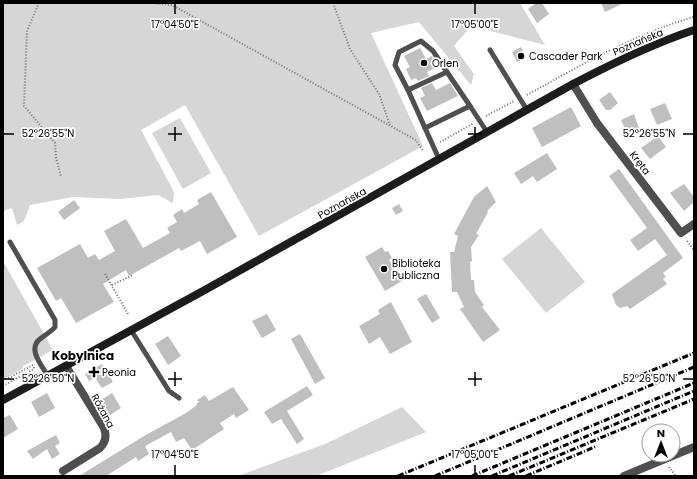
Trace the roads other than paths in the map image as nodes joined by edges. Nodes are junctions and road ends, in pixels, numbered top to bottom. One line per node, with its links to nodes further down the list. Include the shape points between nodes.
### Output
1 (694, 30): 4 (main road, Poznańska, via 626,56)
2 (490, 50): 7 (lane)
3 (447, 72): 5 (lane); 5 (lane, via 433,51 421,41 399,52 395,65); 6 (lane)
4 (573, 84): 7 (main road, Poznańska); 11 (street, Kręta, via 597,124 682,233)
5 (408, 90): 8 (lane)
6 (470, 106): 8 (lane); 9 (lane)
7 (527, 110): 9 (main road, Poznańska)
8 (425, 128): 10 (lane)
9 (487, 132): 10 (main road, Poznańska)
10 (439, 159): 13 (main road, Poznańska)
11 (694, 224)
12 (10, 242): 15 (lane, via 55,320 56,327 37,342 35,348 35,354)
13 (131, 330): 14 (main road, Poznańska); 16 (lane, via 170,391)
14 (66, 366): 15 (main road, Poznańska); 19 (street, Różana, via 104,428 106,439 104,445)
15 (48, 376): 17 (main road, Poznańska)
16 (179, 398)
17 (3, 400)
18 (694, 447): 20 (street)
19 (63, 472)
20 (624, 476)

